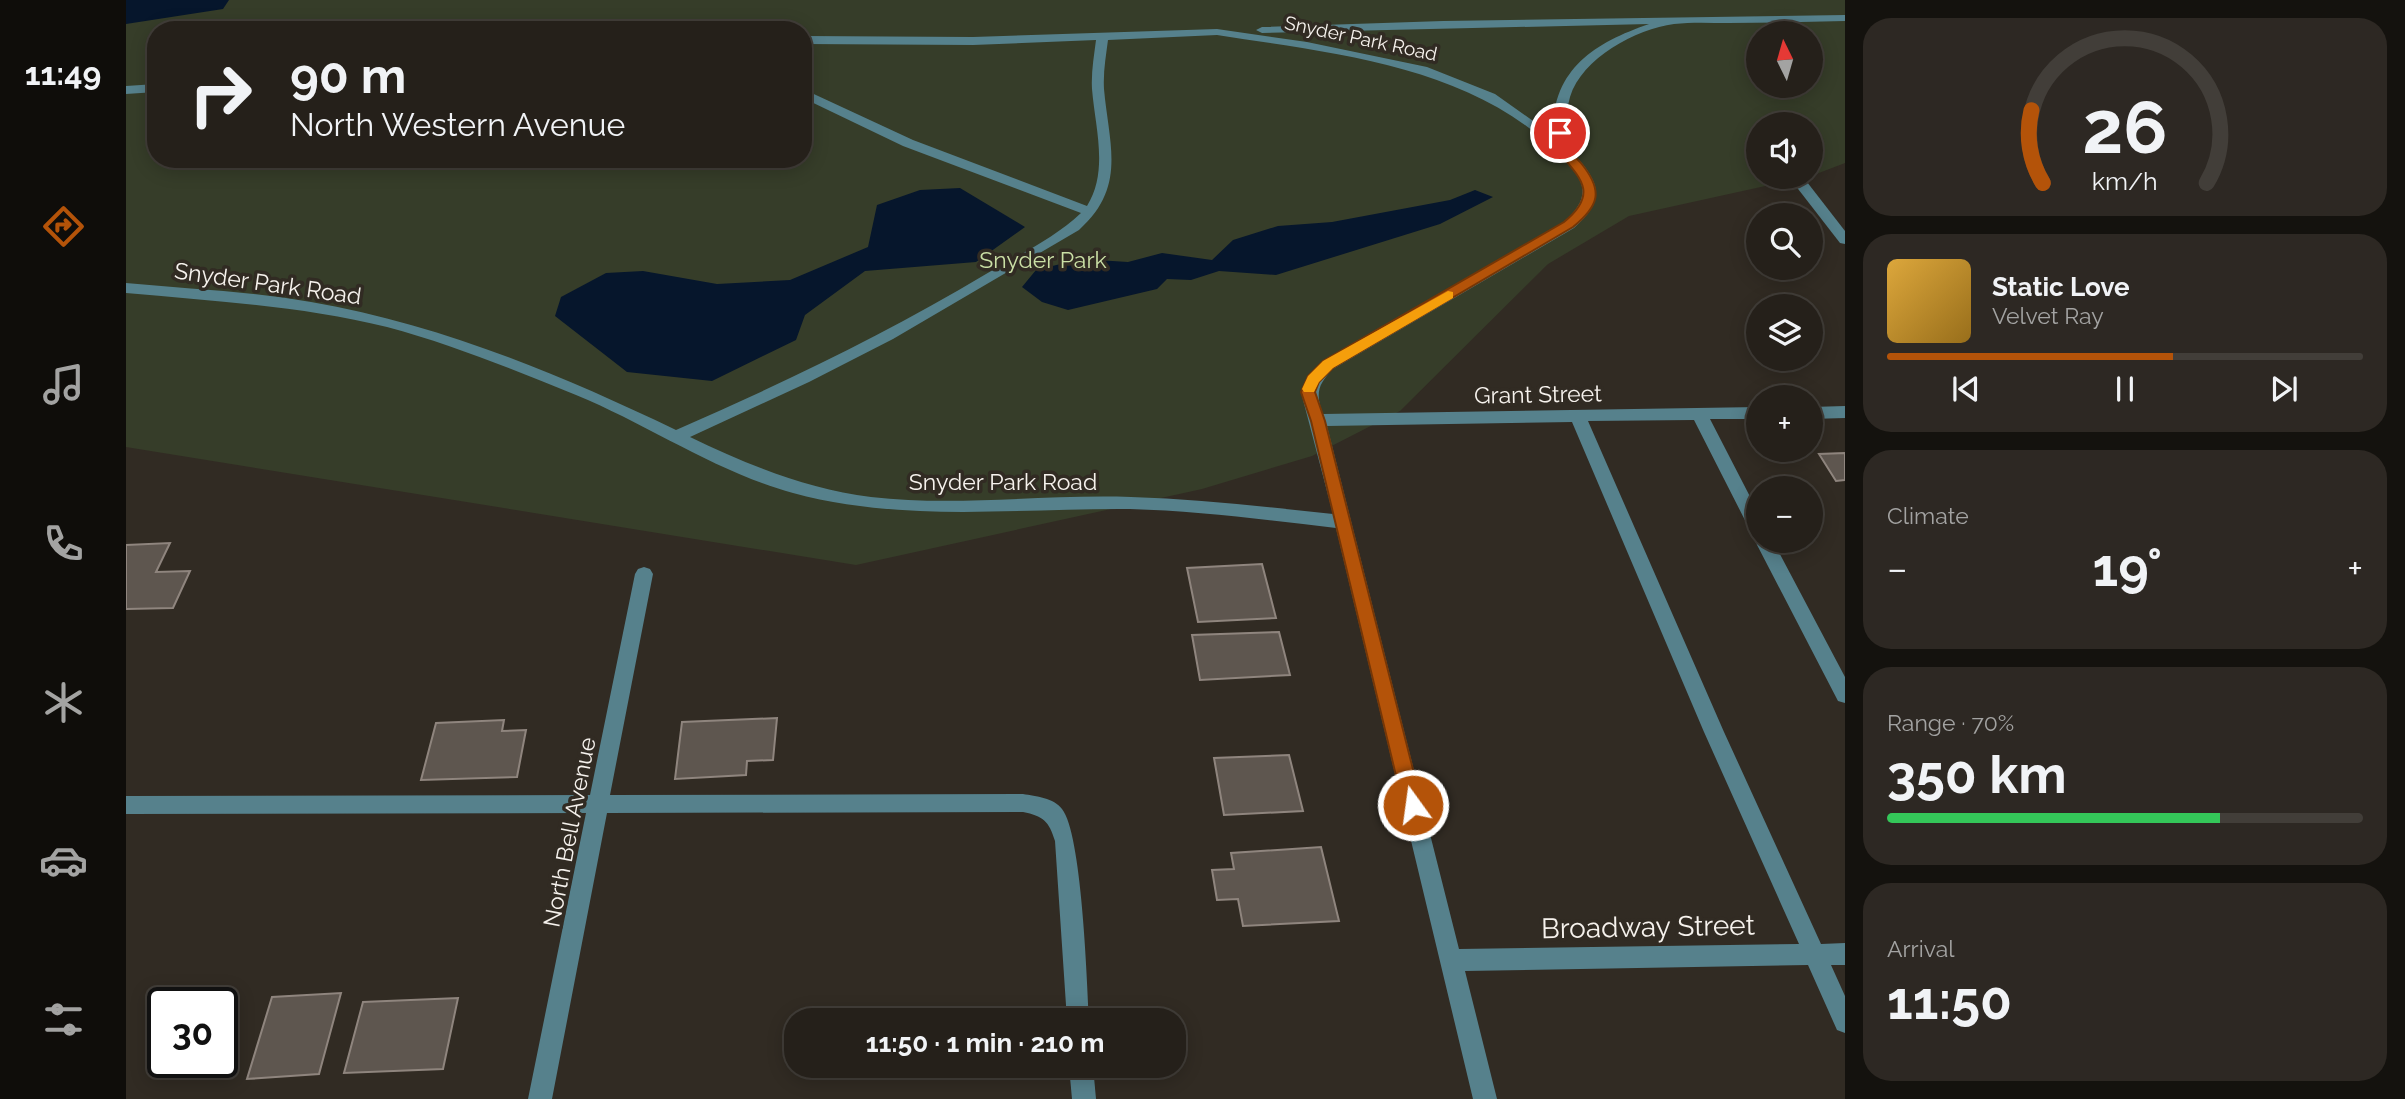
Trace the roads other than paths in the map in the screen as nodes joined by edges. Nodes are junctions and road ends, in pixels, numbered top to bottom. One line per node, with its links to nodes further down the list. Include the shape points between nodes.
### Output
1 (1845, 18): 2 (street, Snyder Park Road)
2 (1668, 22): 3 (street, Snyder Park Road); 9 (street, via 1609,45 1573,73 1559,118)
3 (1216, 32): 4 (street, Snyder Park Road); 9 (street, Snyder Park Road, via 1423,70 1491,97)
4 (1102, 37): 5 (street, Snyder Park Road); 11 (street, via 1098,83 1104,175 1100,196)
5 (812, 40)
6 (147, 89): 7 (street)
7 (126, 90)
8 (812, 98): 11 (street, via 894,137)
9 (1561, 148): 19 (street, Snyder Park Road, via 1589,185 1591,200 1585,211 1569,225 1328,365 1313,379 1308,392)
10 (1805, 189): 12 (street)
11 (1090, 212): 20 (street, via 1065,233 867,348)
12 (1843, 233)
13 (126, 288): 20 (street, Snyder Park Road, via 309,306 390,323 585,393)
14 (1823, 412): 15 (street)
15 (1845, 412)
16 (1746, 413): 17 (street, Grant Street)
17 (1699, 414): 18 (street, Grant Street); 21 (street)
18 (1578, 416): 19 (street, Grant Street); 29 (street)
19 (1318, 421): 22 (street)
20 (676, 437): 22 (street, Snyder Park Road, via 782,483 870,503 933,507 1130,503)
21 (1746, 506)
22 (1343, 522): 30 (street)
23 (1770, 553): 25 (street)
24 (644, 573): 26 (street, North Bell Avenue)
25 (1845, 695)
26 (600, 803): 27 (street); 31 (street, via 1023,803 1048,807 1059,817 1065,841); 34 (street, North Bell Avenue)
27 (126, 804)
28 (1845, 954): 29 (street, Broadway Street)
29 (1816, 955): 30 (street, Broadway Street); 32 (street)
30 (1451, 960): 36 (street)
31 (1077, 1008)
32 (1845, 1022)
33 (1082, 1078): 35 (street)
34 (540, 1099)
35 (1084, 1099)
36 (1485, 1099)

